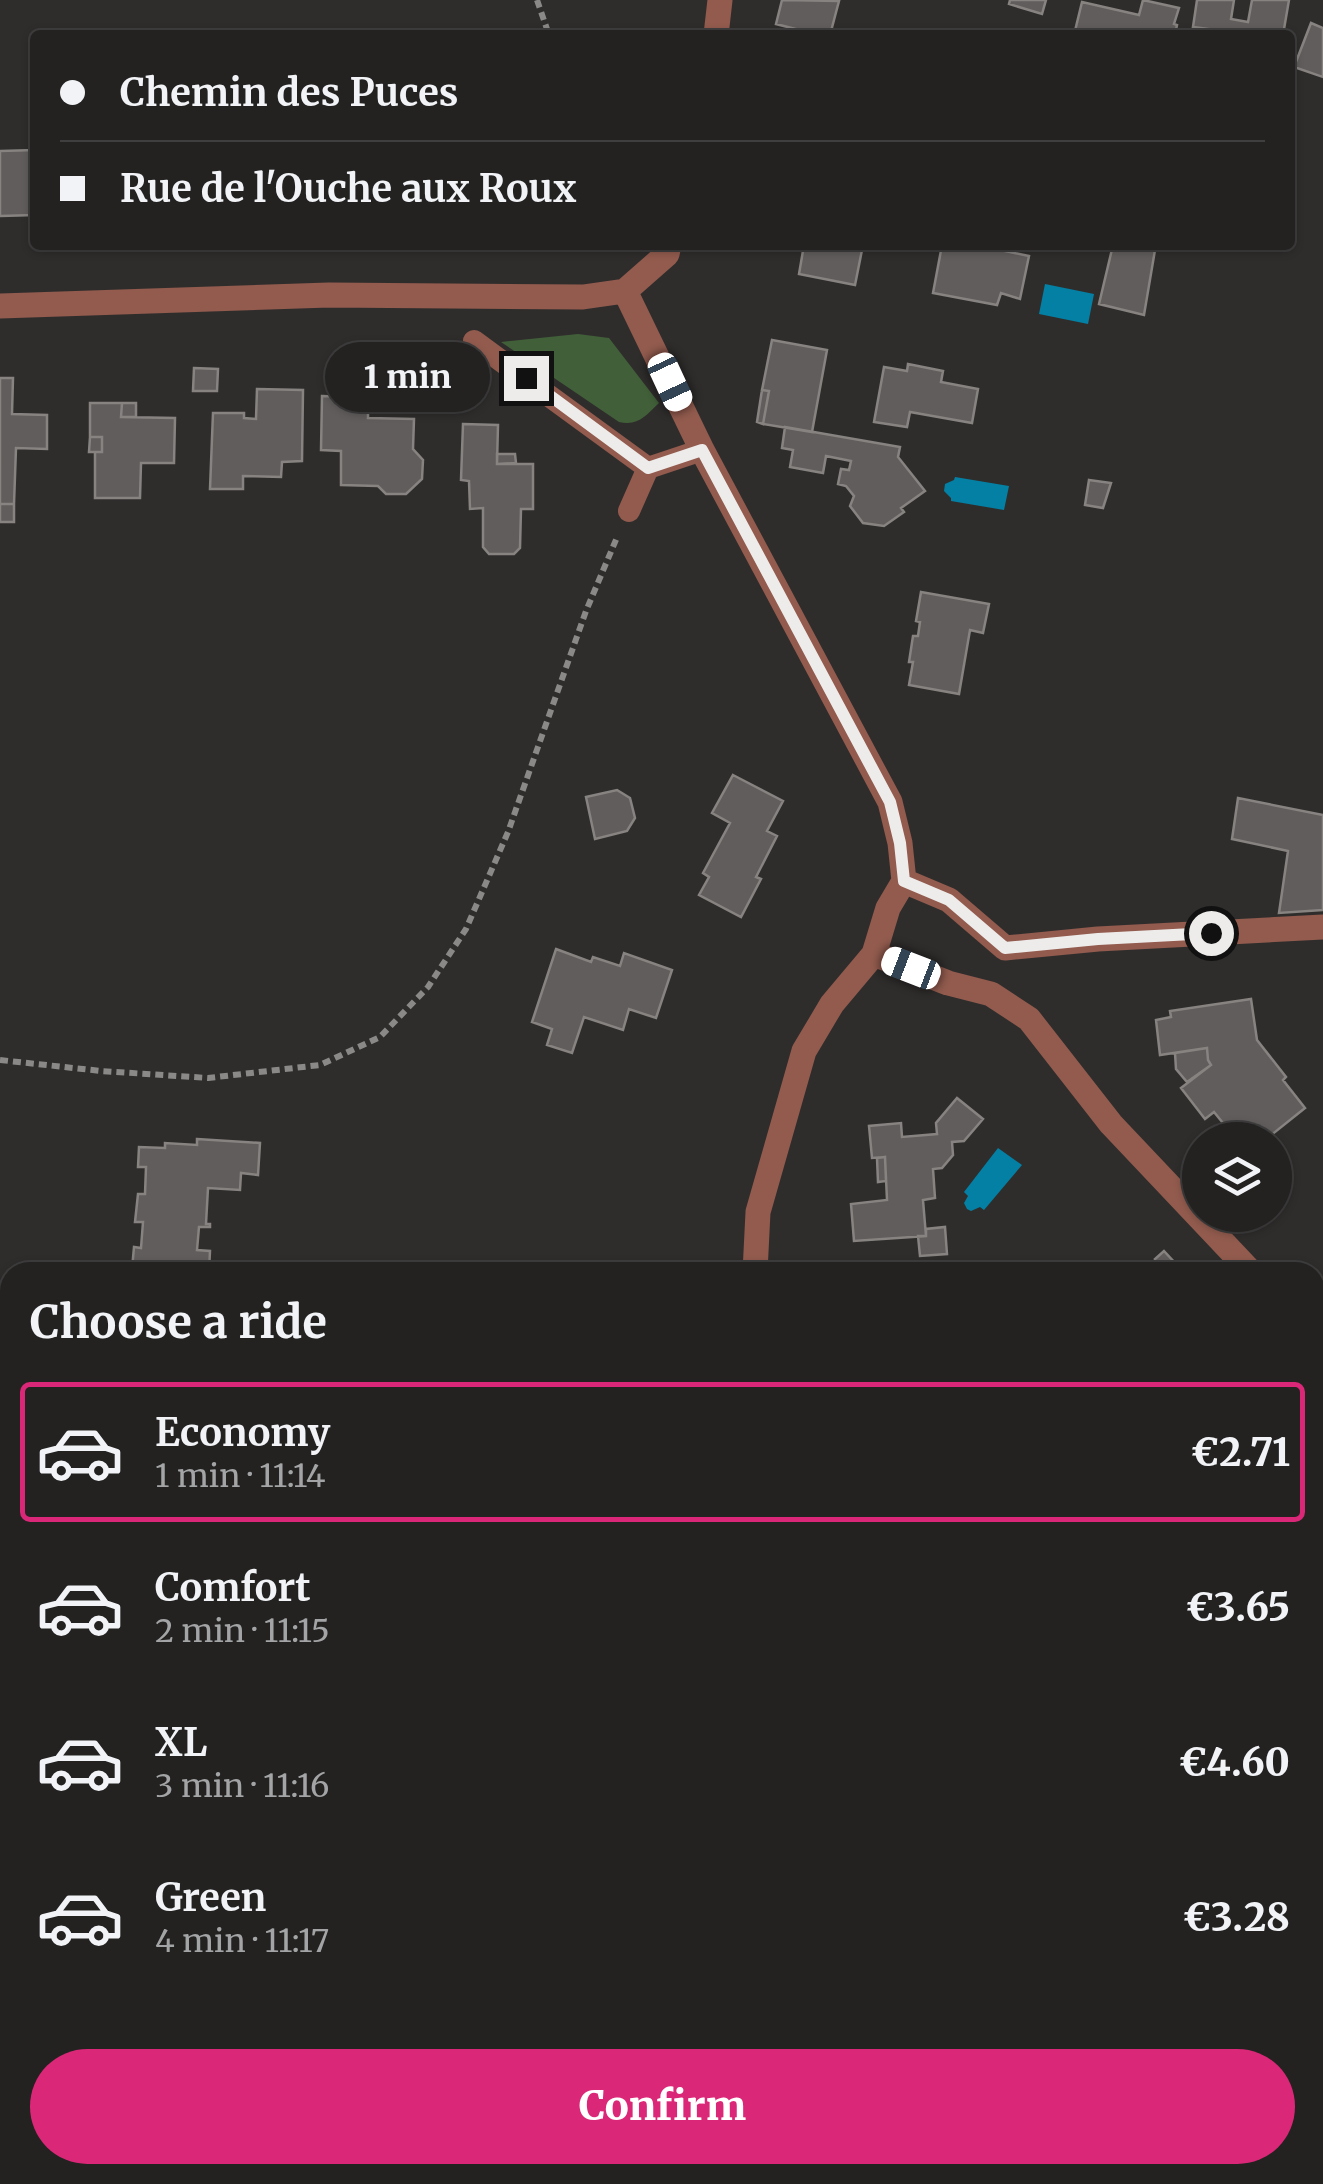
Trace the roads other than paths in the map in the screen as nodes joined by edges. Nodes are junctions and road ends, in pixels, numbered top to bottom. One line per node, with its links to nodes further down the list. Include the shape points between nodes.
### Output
1 (720, 0): 2 (street)
2 (717, 30)
3 (668, 250): 4 (street)
4 (625, 291): 5 (street); 7 (street)
5 (0, 306)
6 (474, 341): 8 (lane)
7 (702, 450): 8 (lane); 10 (street, via 890,802)
8 (648, 468): 9 (lane)
9 (628, 511)
10 (904, 881): 11 (street, via 949,900 1005,948); 12 (street)
11 (1323, 927)
12 (874, 954): 13 (street, via 804,1051 758,1212); 14 (street, via 991,994 1028,1019 1111,1124)
13 (756, 1262)
14 (1242, 1262)

